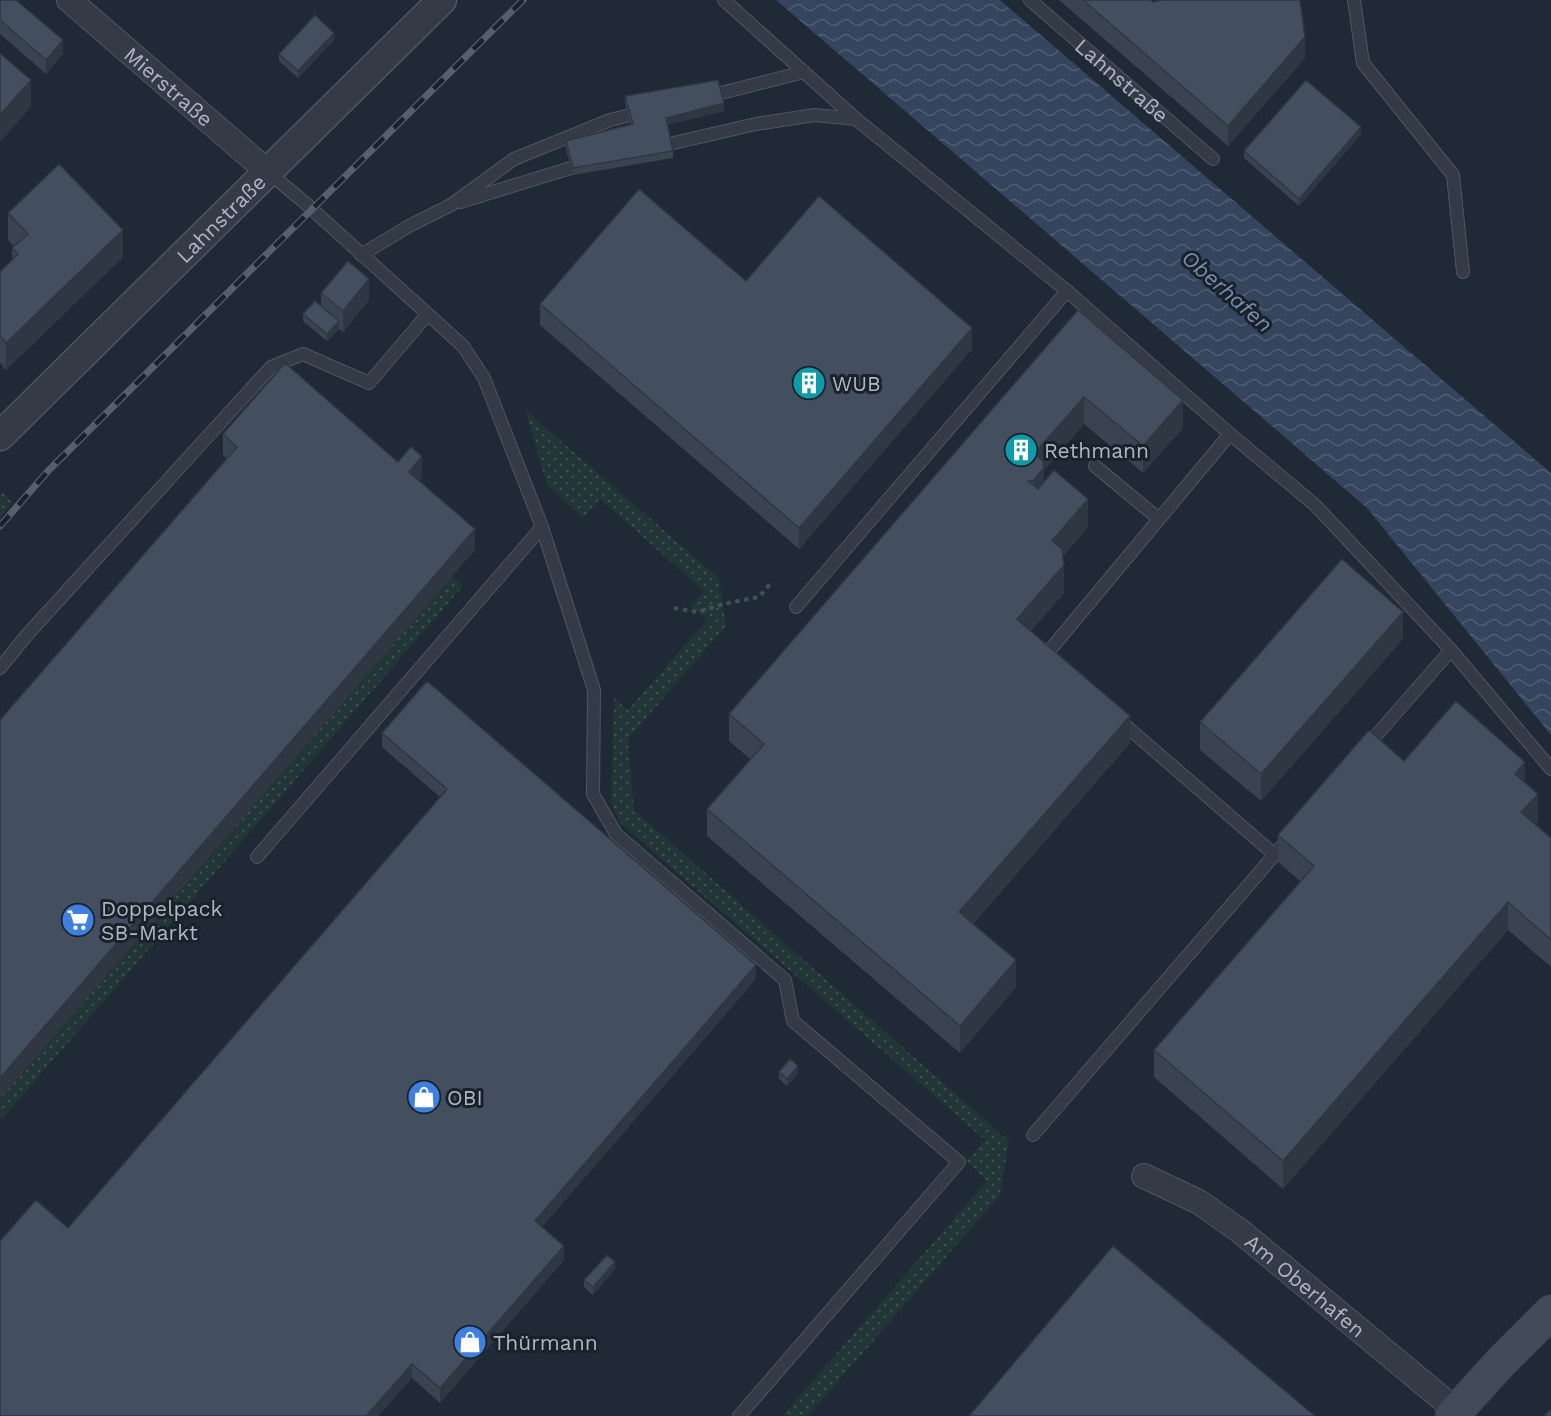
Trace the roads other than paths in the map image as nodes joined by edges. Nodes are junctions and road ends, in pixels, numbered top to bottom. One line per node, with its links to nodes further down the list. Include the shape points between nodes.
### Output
1 (69, 0): 13 (street, Mierstraße)
2 (442, 0): 13 (street, Lahnstraße)
3 (724, 0): 6 (lane)
4 (1030, 0): 11 (lane, Lahnstraße)
5 (1354, 0): 16 (lane, via 1363,63 1453,175)
6 (804, 72): 7 (lane); 9 (lane)
7 (690, 100)
8 (656, 109): 14 (lane, via 610,120 514,159)
9 (856, 119): 10 (lane, via 814,115); 17 (lane)
10 (643, 149)
11 (1213, 159)
12 (597, 160): 14 (lane)
13 (268, 172): 15 (lane); 20 (street, Lahnstraße)
14 (450, 205): 15 (lane)
15 (361, 255): 18 (lane)
16 (1463, 272)
17 (1067, 291): 19 (lane); 24 (lane)
18 (427, 315): 23 (lane, via 463,346 484,378); 27 (lane, via 369,383 303,354 271,367)
19 (1230, 434): 22 (lane); 25 (lane, via 1315,505)
20 (0, 436)
21 (1095, 466): 22 (lane)
22 (1159, 519): 26 (lane, via 1045,656)
23 (542, 527): 33 (lane); 38 (lane, via 594,690 593,794 616,834 786,980 793,1021 959,1162)
24 (796, 607)
25 (1451, 650): 29 (lane); 30 (lane)
26 (1054, 664)
27 (0, 668)
28 (1107, 710): 32 (lane)
29 (1357, 758)
30 (1551, 769)
31 (1297, 828): 32 (lane)
32 (1275, 855): 34 (lane)
33 (257, 857)
34 (1034, 1135)
35 (1144, 1176): 37 (street, Am Oberhafen, via 1199,1202 1240,1231)
36 (1551, 1312): 37 (main road)
37 (1457, 1414)
38 (739, 1416)

